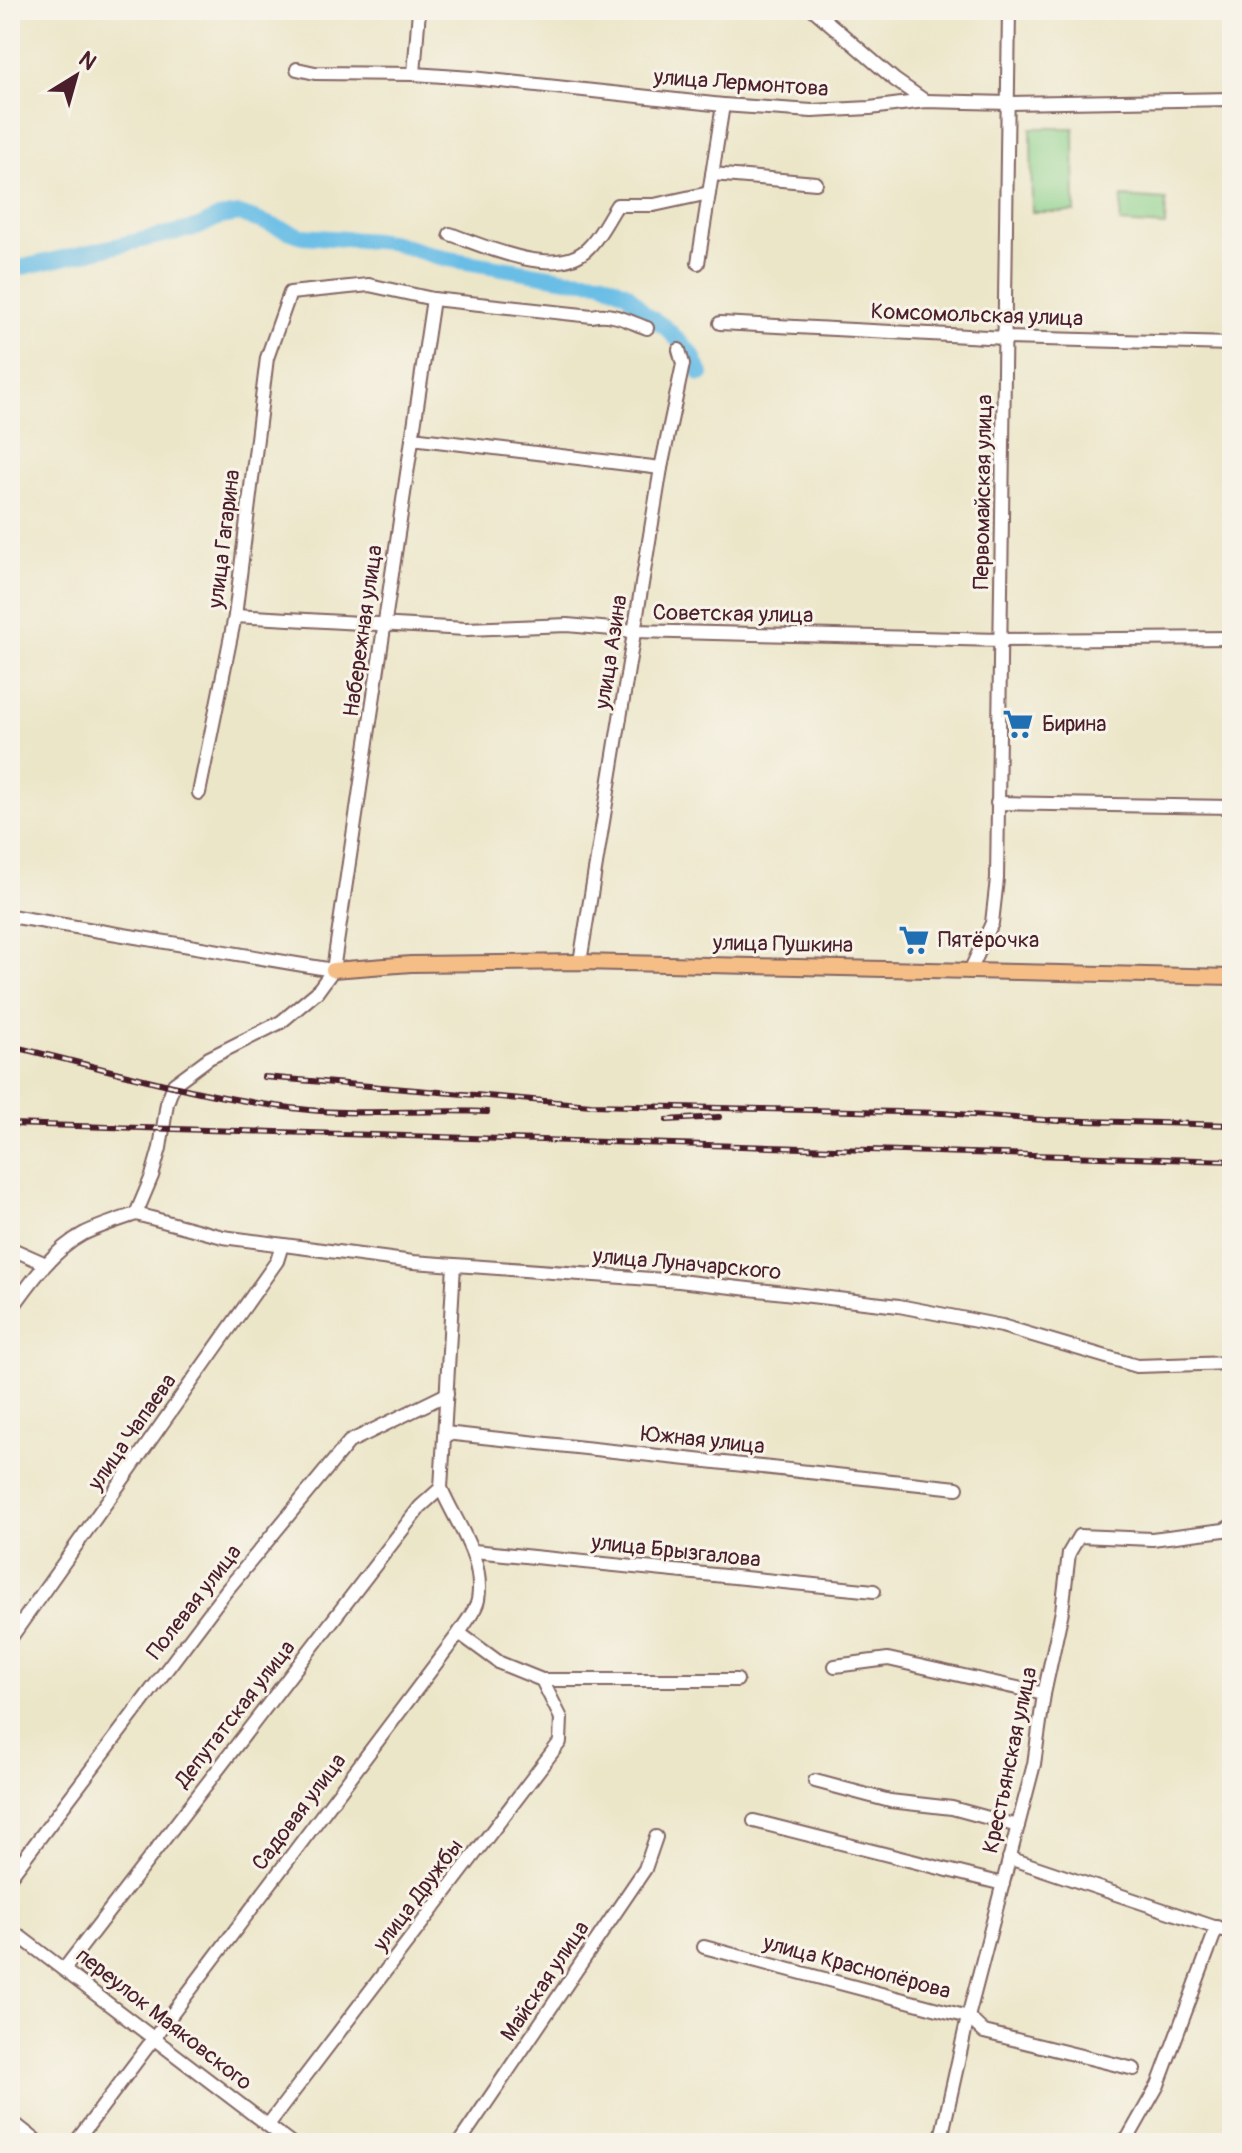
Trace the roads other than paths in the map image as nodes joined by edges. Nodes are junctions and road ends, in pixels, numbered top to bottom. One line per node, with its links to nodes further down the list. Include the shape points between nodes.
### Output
1 (419, 10): 5 (street)
2 (814, 10): 7 (street)
3 (1009, 10): 8 (street, Первомайская улица)
4 (297, 69): 5 (street, улица Лермонтова)
5 (414, 74): 9 (street, улица Лермонтова)
6 (1232, 99): 8 (street, улица Лермонтова)
7 (925, 101): 8 (street, улица Лермонтова); 9 (street, улица Лермонтова, via 812,111)
8 (1009, 103): 18 (street, Первомайская улица)
9 (723, 105): 10 (street)
10 (712, 174): 11 (street); 12 (street)
11 (816, 183)
12 (709, 193): 13 (street, via 654,205 617,205 587,250 562,261 528,260); 14 (street)
13 (450, 234)
14 (698, 263)
15 (433, 299): 17 (street, via 616,316); 21 (street, Набережная улица); 23 (street, улица Гагарина, via 369,285 290,293 267,358)
16 (720, 323): 18 (street, Комсомольская улица)
17 (647, 328)
18 (1006, 338): 19 (street, Комсомольская улица); 27 (street, Первомайская улица)
19 (1232, 344)
20 (679, 350): 22 (street, улица Азина, via 683,364)
21 (412, 438): 22 (street); 24 (street, Набережная улица)
22 (661, 468): 25 (street, улица Азина)
23 (235, 616): 24 (street, Советская улица); 28 (street, улица Гагарина)
24 (384, 626): 25 (street, Советская улица, via 567,625); 34 (street, Набережная улица)
25 (635, 631): 27 (street, Советская улица); 32 (street, улица Азина)
26 (1232, 638): 27 (street, Советская улица)
27 (1000, 640): 29 (street, Первомайская улица)
28 (199, 793)
29 (997, 803): 30 (street); 33 (street, Первомайская улица, via 996,904)
30 (1232, 807)
31 (10, 916): 34 (street)
32 (580, 962): 33 (main road, улица Пушкина); 34 (main road, улица Пушкина)
33 (971, 969): 35 (main road, улица Пушкина)
34 (333, 970): 36 (street, via 317,992 281,1022 209,1058 174,1084 152,1176)
35 (1232, 977)
36 (136, 1214): 37 (street, улица Луначарского, via 223,1237); 39 (street, via 83,1234)
37 (282, 1245): 40 (street, улица Луначарского); 51 (street, улица Чапаева, via 277,1261)
38 (10, 1248): 39 (street)
39 (46, 1264): 41 (street)
40 (454, 1265): 42 (street, улица Луначарского, via 679,1281 899,1306 1002,1326 1137,1366); 43 (street)
41 (10, 1311)
42 (1232, 1363)
43 (447, 1394): 44 (street); 61 (street, Полевая улица, via 349,1442 226,1591)
44 (445, 1433): 45 (street); 46 (street, Южная улица)
45 (441, 1488): 48 (street, Садовая улица); 67 (street, Депутатская улица, via 420,1507)
46 (957, 1488)
47 (1232, 1525): 55 (street, Крестьянская улица, via 1152,1539 1079,1536 1069,1553)
48 (474, 1551): 49 (street, улица Брызгалова); 50 (street, Садовая улица, via 478,1603)
49 (874, 1591)
50 (459, 1633): 53 (street, via 500,1663); 69 (street, Садовая улица)
51 (10, 1639)
52 (835, 1666): 55 (street, via 888,1659)
53 (542, 1680): 54 (street); 72 (street, улица Дружбы, via 561,1718 560,1742)
54 (737, 1680)
55 (1044, 1694): 58 (street, Крестьянская улица)
56 (815, 1781): 58 (street)
57 (754, 1821): 62 (street)
58 (1018, 1826): 60 (street, Крестьянская улица)
59 (656, 1837): 76 (street, Майская улица, via 645,1869)
60 (1009, 1858): 62 (street, Крестьянская улица); 63 (street)
61 (10, 1877)
62 (1003, 1884): 68 (street, Крестьянская улица)
63 (1217, 1927): 65 (street); 78 (street, via 1158,2085)
64 (10, 1929): 67 (street, переулок Маяковского)
65 (1232, 1933)
66 (704, 1947): 68 (street, улица Краснопёрова)
67 (65, 1968): 69 (street, переулок Маяковского)
68 (968, 2017): 70 (street, улица Краснопёрова, via 984,2032); 77 (street, Крестьянская улица)
69 (155, 2037): 72 (street, переулок Маяковского); 74 (street, Садовая улица)
70 (1134, 2069)
71 (10, 2120): 73 (street)
72 (268, 2125): 75 (street, переулок Маяковского)
73 (39, 2143)
74 (75, 2143)
75 (291, 2143)
76 (459, 2143)
77 (940, 2143)
78 (1122, 2143)

